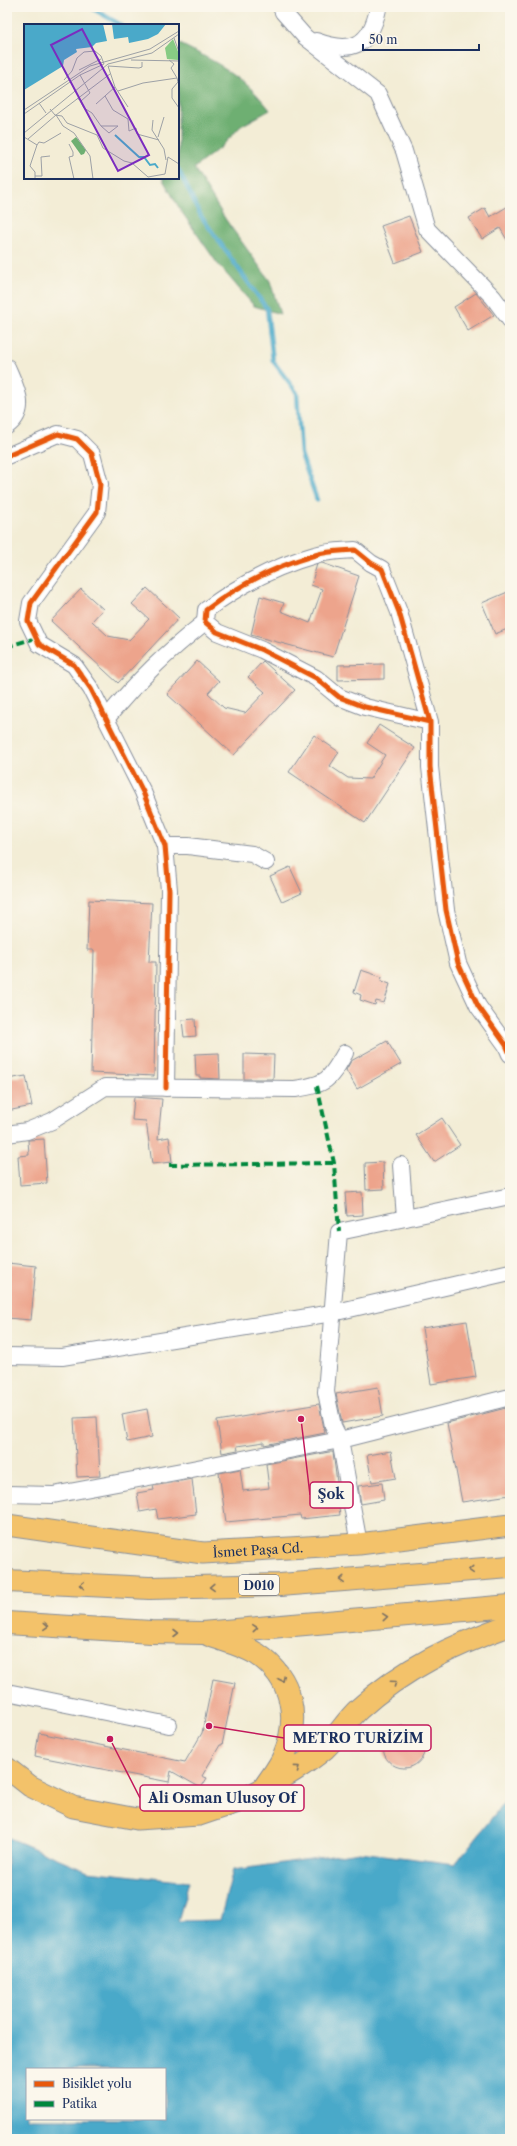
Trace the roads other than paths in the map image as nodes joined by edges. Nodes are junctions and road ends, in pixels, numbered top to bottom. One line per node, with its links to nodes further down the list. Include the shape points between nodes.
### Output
1 (281, 7): 3 (street)
2 (378, 10): 3 (street, via 375,25 366,39 355,46 331,46)
3 (305, 37): 4 (street, via 378,94 404,151 427,229 493,297)
4 (510, 320)
5 (7, 367): 6 (street, via 15,385 20,408 15,420)
6 (7, 426)
7 (7, 456): 9 (street, via 58,434 77,439 92,454 100,484 97,512 31,603 28,621 39,644 74,665)
8 (205, 622): 9 (street, via 160,658); 10 (street, via 217,632 262,650 316,678 339,698 365,707); 10 (street, via 206,610 267,572 317,554 355,550 382,569 399,612)
9 (106, 719): 11 (street, via 143,792)
10 (430, 722): 14 (street, via 430,767 445,902 458,963 478,1006)
11 (165, 846): 12 (street, via 188,846 252,854); 15 (street, via 169,890)
12 (266, 862)
13 (345, 1053): 15 (street, via 333,1074 317,1086 295,1089)
14 (510, 1054)
15 (166, 1088): 16 (street, via 105,1087 52,1121 27,1131)
16 (7, 1134)
17 (401, 1165): 19 (street)
18 (510, 1196): 19 (street)
19 (405, 1218): 21 (street, via 339,1232)
20 (510, 1272): 21 (street)
21 (332, 1313): 22 (street, via 62,1357); 24 (street, via 326,1392 333,1426)
22 (7, 1356)
23 (510, 1396): 24 (street)
24 (340, 1440): 25 (street, via 53,1495); 28 (street)
25 (7, 1494)
26 (7, 1524): 28 (main road, İsmet Paşa Cd., via 203,1553)
27 (510, 1525): 28 (main road, İsmet Paşa Cd.)
28 (359, 1544)
29 (510, 1567): 30 (highway, D010, one-way to 30, via 280,1585 149,1588)
30 (7, 1581)
31 (510, 1606): 34 (highway, one-way to 31)
32 (7, 1623): 34 (highway, one-way to 34)
33 (510, 1625): 38 (highway, one-way to 33, via 294,1771 325,1747 359,1709 424,1662 462,1643)
34 (202, 1633): 38 (highway, one-way to 38, via 257,1654 280,1674 291,1698 293,1727 284,1757)
35 (7, 1692): 36 (street)
36 (169, 1725)
37 (7, 1768): 38 (main road, via 30,1786 74,1807 137,1819 199,1815 235,1803)
38 (264, 1788)

